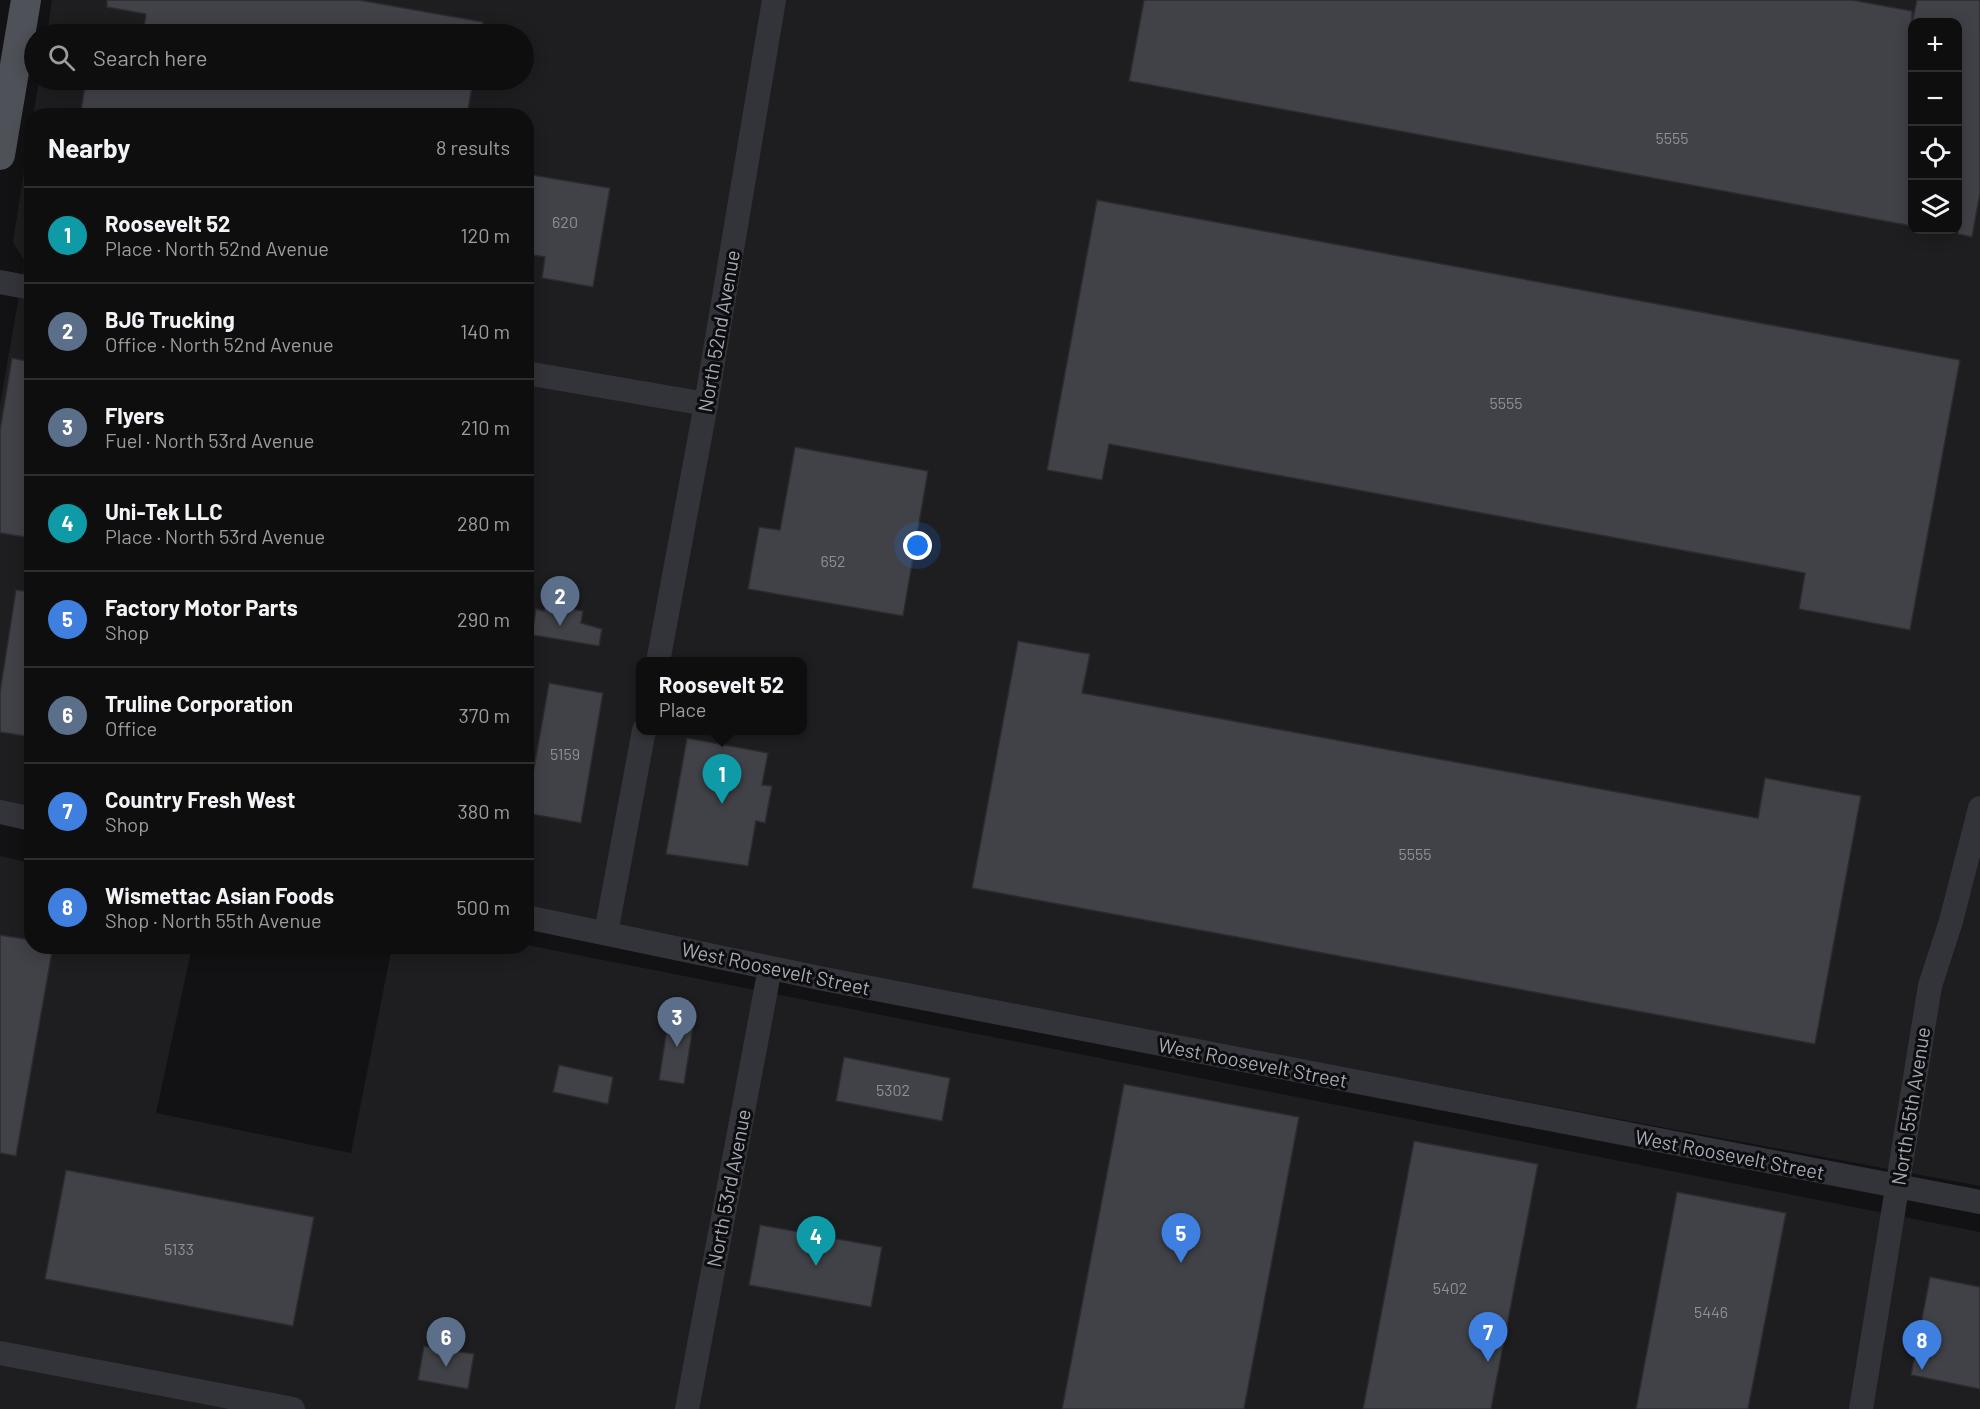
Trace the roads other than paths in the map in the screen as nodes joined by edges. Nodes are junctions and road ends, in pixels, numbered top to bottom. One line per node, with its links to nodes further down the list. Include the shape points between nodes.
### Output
1 (26, 0): 3 (main road)
2 (774, 0): 7 (street, North 52nd Avenue)
3 (0, 155)
4 (0, 282): 5 (street)
5 (24, 286)
6 (534, 374): 7 (street)
7 (706, 404): 8 (street, North 52nd Avenue)
8 (658, 657)
9 (644, 735): 14 (street)
10 (1980, 808): 16 (street, North 55th Avenue, via 1958,898 1930,986)
11 (0, 812): 12 (street)
12 (24, 817)
13 (534, 919): 14 (street, West Roosevelt Street)
14 (606, 933): 15 (street, West Roosevelt Street)
15 (770, 968): 16 (street, West Roosevelt Street); 20 (street, North 53rd Avenue)
16 (1897, 1186): 17 (street, West Roosevelt Street); 21 (street, North 55th Avenue)
17 (1980, 1203)
18 (0, 1353): 19 (street)
19 (292, 1409)
20 (687, 1409)
21 (1861, 1409)

